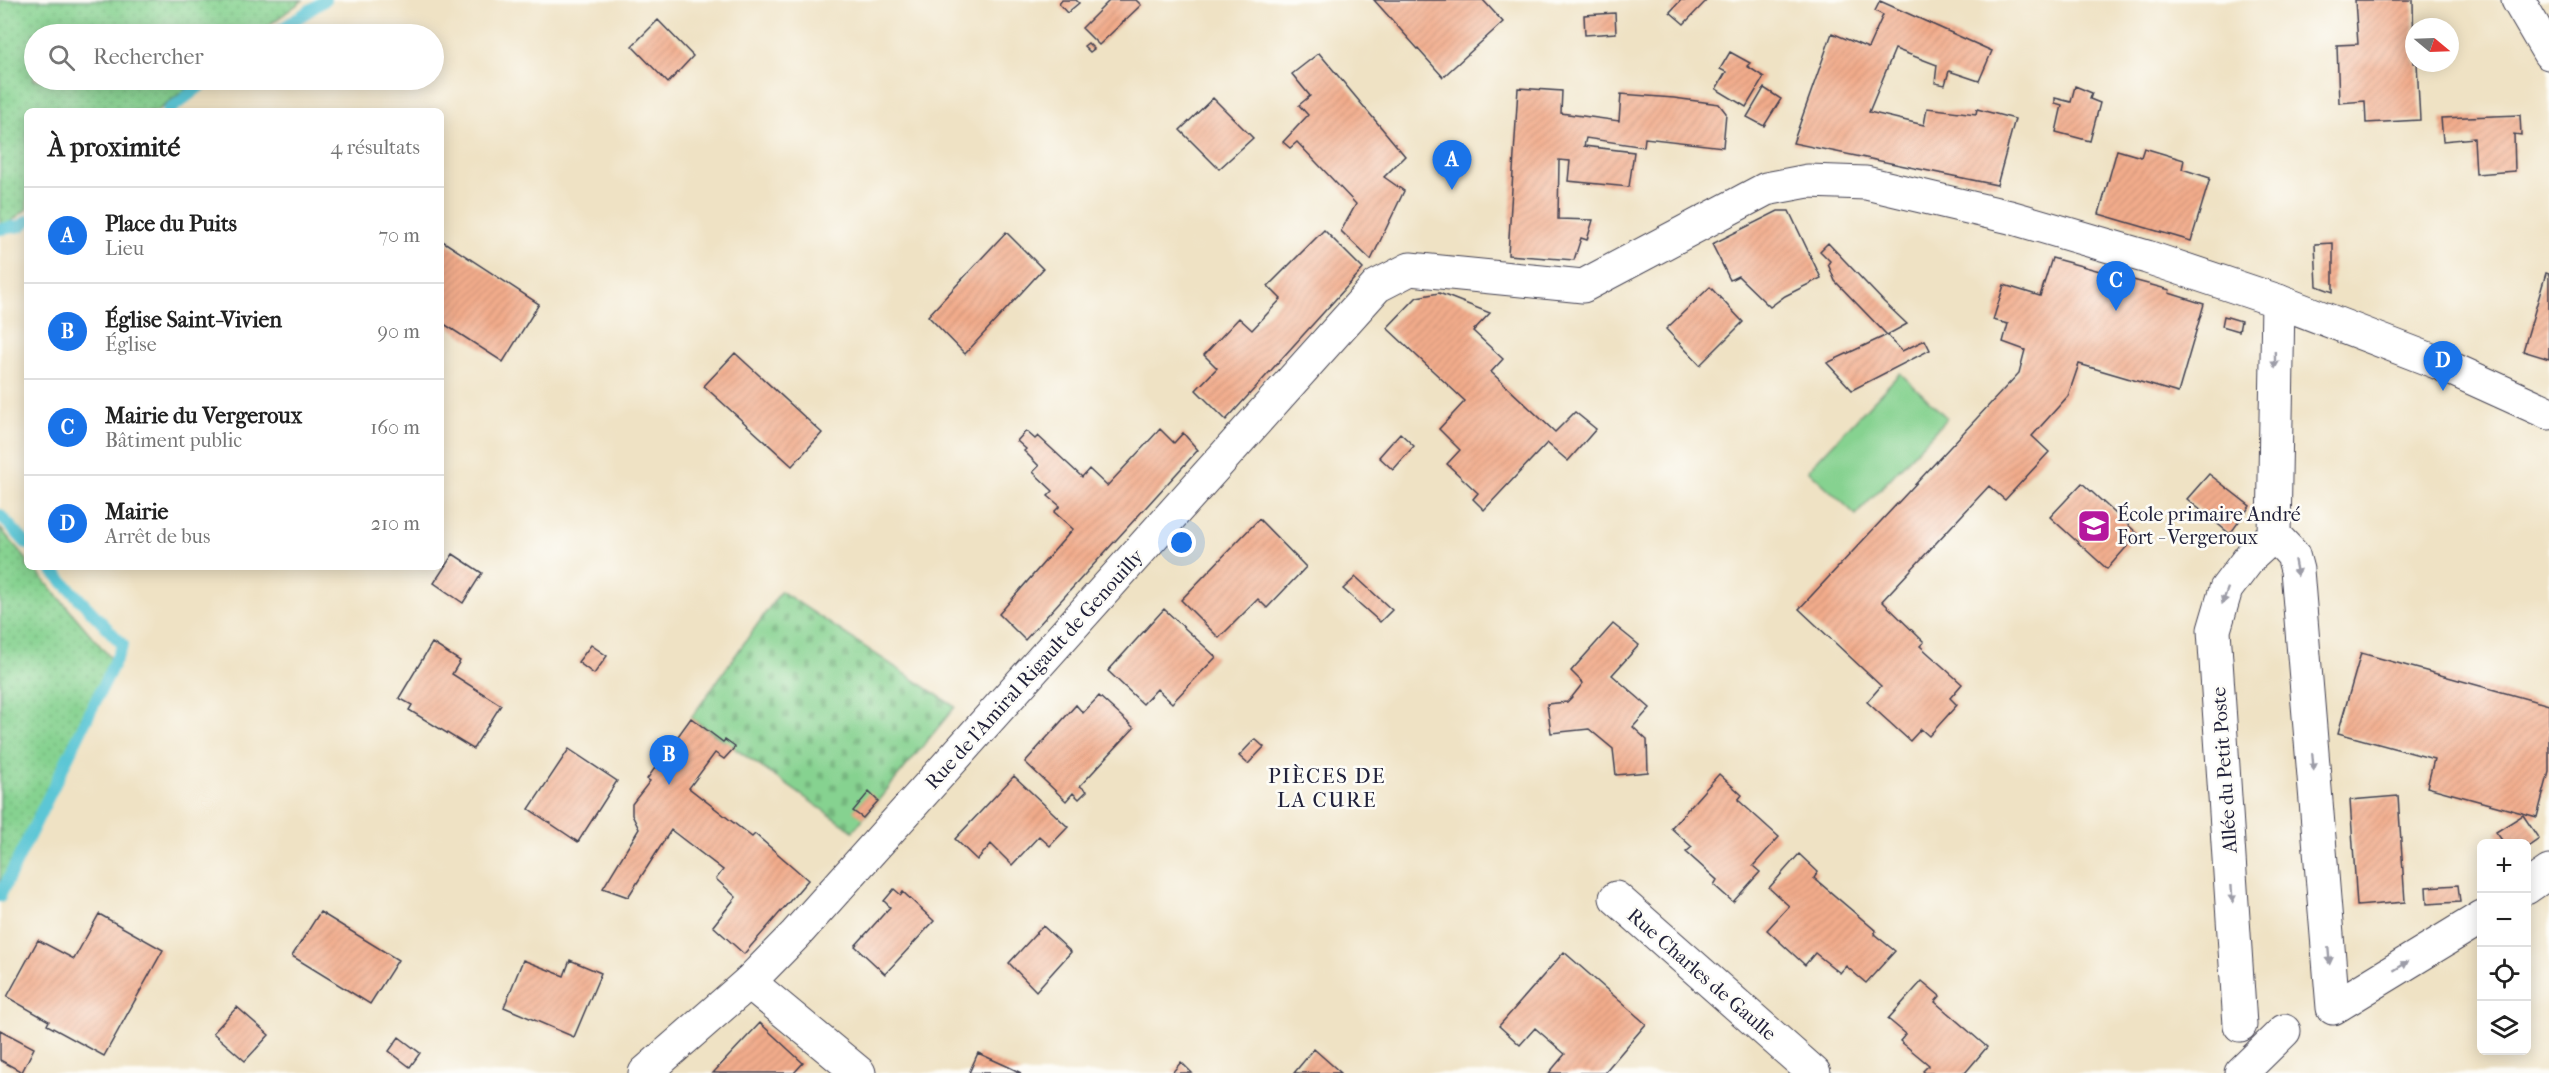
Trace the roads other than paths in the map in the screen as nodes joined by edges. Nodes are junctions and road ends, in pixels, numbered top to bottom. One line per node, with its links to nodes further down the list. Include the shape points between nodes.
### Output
1 (2518, 0): 2 (street)
2 (2549, 53)
3 (2278, 301): 4 (street, Rue de l'Amiral Rigault de Genouilly, via 2439,363); 5 (street, one-way to 5); 10 (street, Rue de l'Amiral Rigault de Genouilly, via 2010,217 1866,183 1808,180 1766,189 1583,286 1410,269 1377,286)
4 (2549, 413)
5 (2274, 535): 9 (street, one-way to 9, via 2293,555 2297,570 2333,1008); 11 (street, Allée du Petit Poste, one-way to 11, via 2251,556 2226,589 2214,630)
6 (2549, 872): 7 (street)
7 (2531, 885)
8 (1616, 898): 15 (street, Rue Charles de Gaulle)
9 (2477, 919)
10 (749, 982): 13 (street, Rue de l'Amiral Rigault de Genouilly); 14 (street)
11 (2240, 1025)
12 (2284, 1031): 16 (street)
13 (645, 1073)
14 (859, 1073)
15 (1814, 1073)
16 (2241, 1073)

